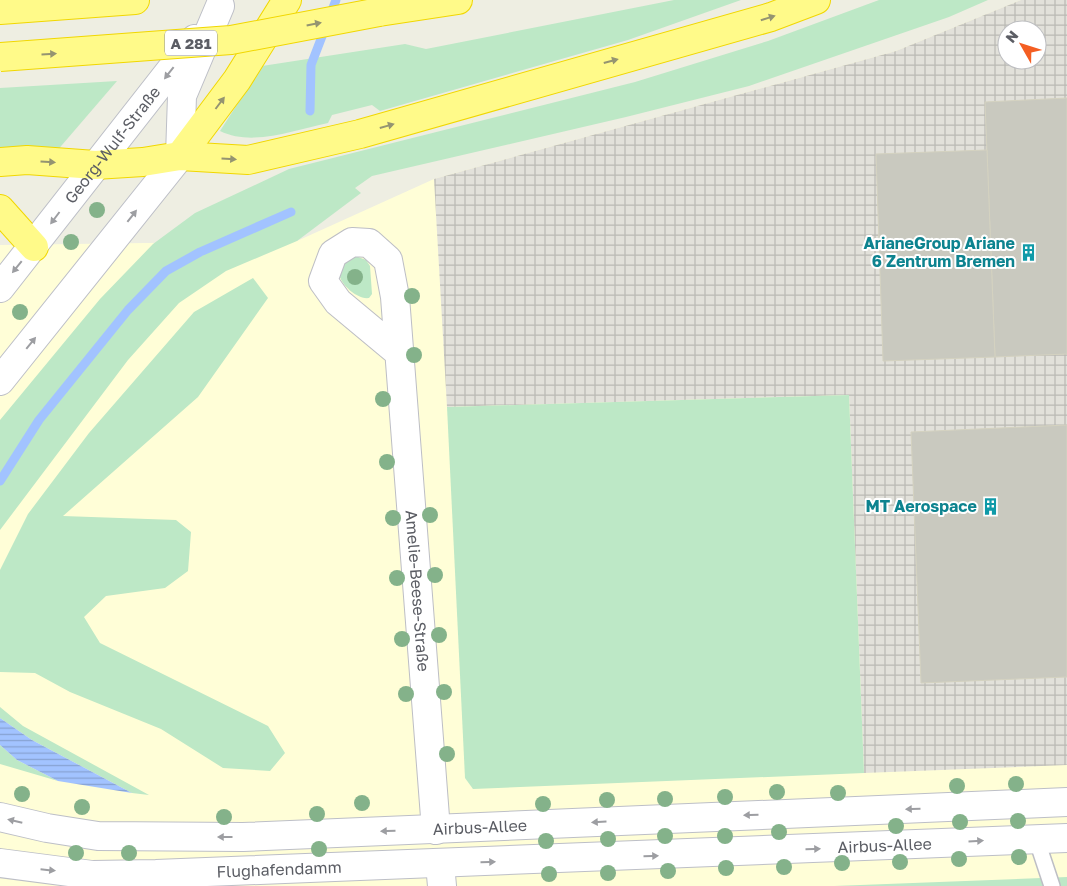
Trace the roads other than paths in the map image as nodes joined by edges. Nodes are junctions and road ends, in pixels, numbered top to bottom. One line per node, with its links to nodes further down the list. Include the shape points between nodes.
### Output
1 (135, 0): 6 (highway)
2 (287, 0): 8 (highway, one-way to 2, via 237,80)
3 (458, 0): 7 (highway, A 281, one-way to 3, bridge, via 231,40)
4 (816, 0): 8 (highway, one-way to 4, via 248,160 360,134 771,17)
5 (222, 3): 8 (street, via 182,96); 10 (street, Georg-Wulf-Straße, one-way to 10)
6 (0, 10)
7 (0, 57)
8 (180, 156): 10 (highway); 15 (street, one-way to 8)
9 (0, 162): 10 (highway, one-way to 10, via 27,160)
10 (95, 165): 12 (street, Georg-Wulf-Straße, one-way to 12)
11 (0, 209): 12 (highway)
12 (34, 247): 13 (street, Georg-Wulf-Straße, one-way to 13)
13 (0, 288)
14 (398, 352): 18 (street, Amelie-Beese-Straße)
15 (0, 381)
16 (1067, 802): 18 (street, Airbus-Allee, one-way to 18)
17 (0, 818): 18 (street, one-way to 17, via 243,837 98,836)
18 (436, 830): 22 (street, Airbus-Allee)
19 (1036, 838): 20 (street, Airbus-Allee); 22 (street, Airbus-Allee, one-way to 19); 24 (lane)
20 (1067, 838)
21 (0, 863): 23 (street, Flughafendamm, one-way to 23)
22 (441, 875): 23 (street, Flughafendamm)
23 (156, 880)
24 (1052, 886)

